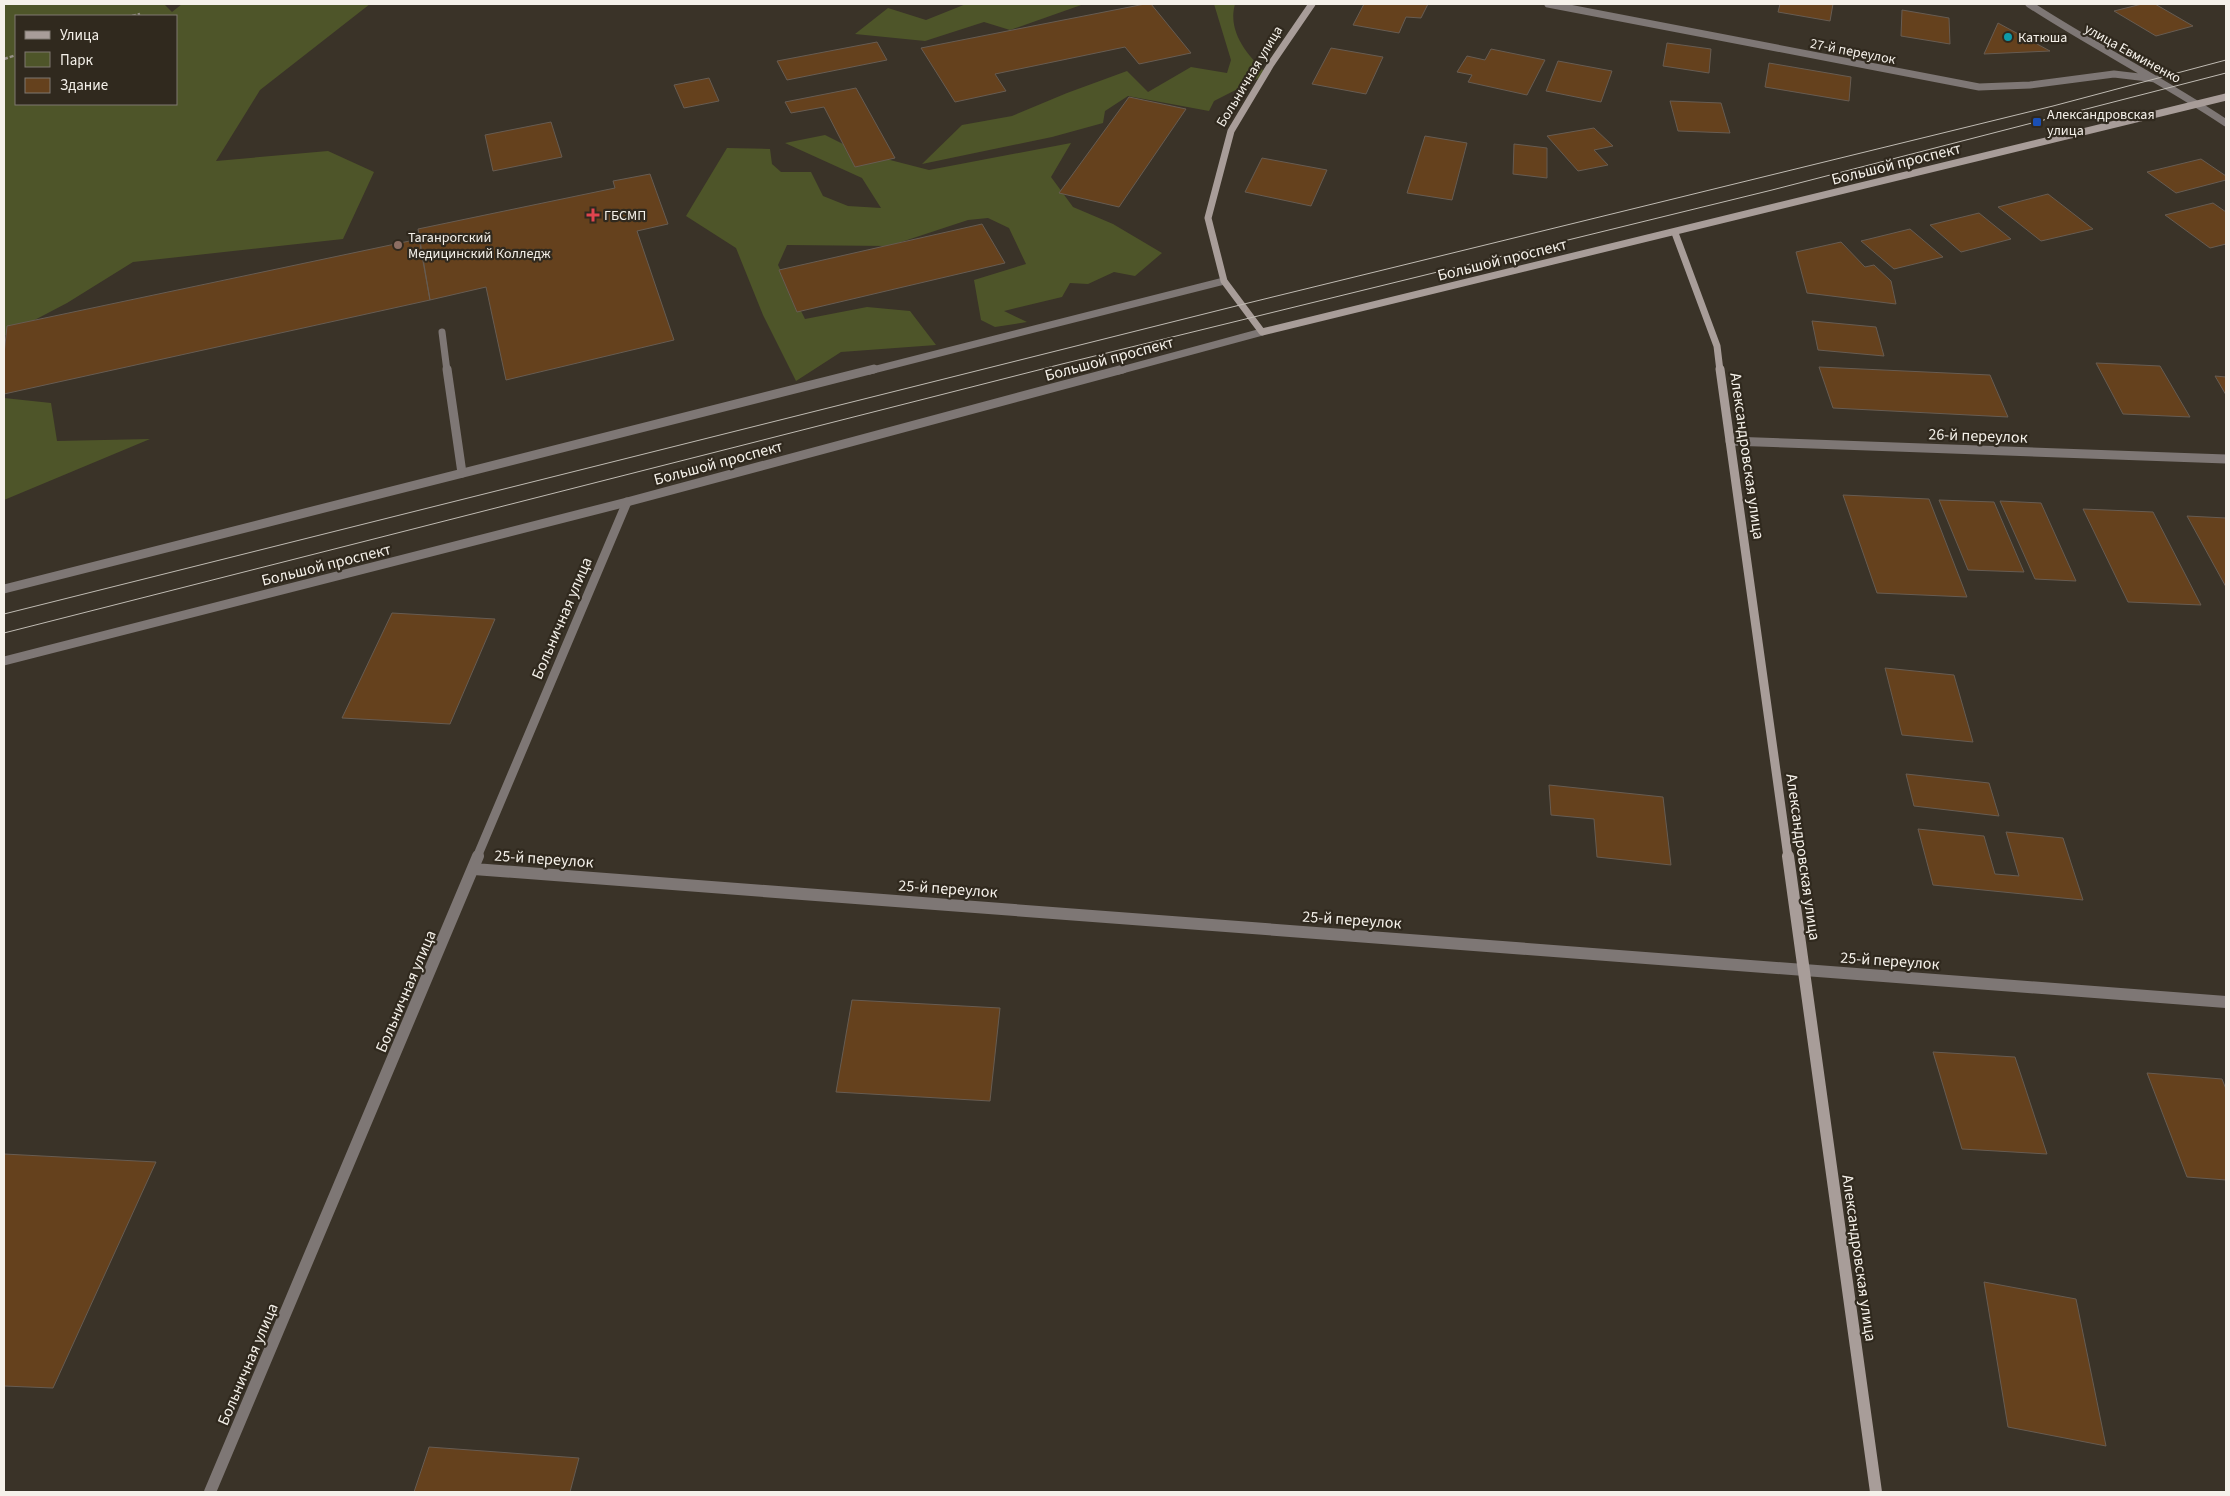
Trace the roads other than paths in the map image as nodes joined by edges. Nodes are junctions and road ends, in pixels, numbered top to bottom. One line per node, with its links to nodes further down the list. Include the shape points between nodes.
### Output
1 (1312, 4): 9 (main road, Больничная улица, via 1231,131 1208,218)
2 (1548, 4): 4 (street, 27-й переулок, via 1979,87 2030,85 2114,74)
3 (2029, 4): 4 (street, улица Евминенко, via 2073,33)
4 (2156, 79): 6 (street, улица Евминенко)
5 (2226, 97): 6 (main road, Большой проспект)
6 (2198, 104): 7 (street, улица Евминенко); 8 (main road, Большой проспект)
7 (2226, 123)
8 (1675, 233): 11 (main road, Большой проспект); 12 (main road, Александровская улица, via 1716,346)
9 (1224, 281): 11 (main road, Больничная улица); 14 (street)
10 (442, 332): 14 (street)
11 (1262, 332): 15 (street, Большой проспект)
12 (1730, 441): 13 (street, 26-й переулок); 19 (main road, Александровская улица)
13 (2226, 459)
14 (462, 473): 16 (street)
15 (627, 502): 17 (street, Большой проспект); 18 (street, Больничная улица)
16 (4, 589)
17 (4, 662)
18 (474, 868): 19 (street, 25-й переулок); 21 (street, Больничная улица)
19 (1803, 970): 20 (street, 25-й переулок); 22 (main road, Александровская улица)
20 (2226, 1002)
21 (210, 1492)
22 (1876, 1492)

